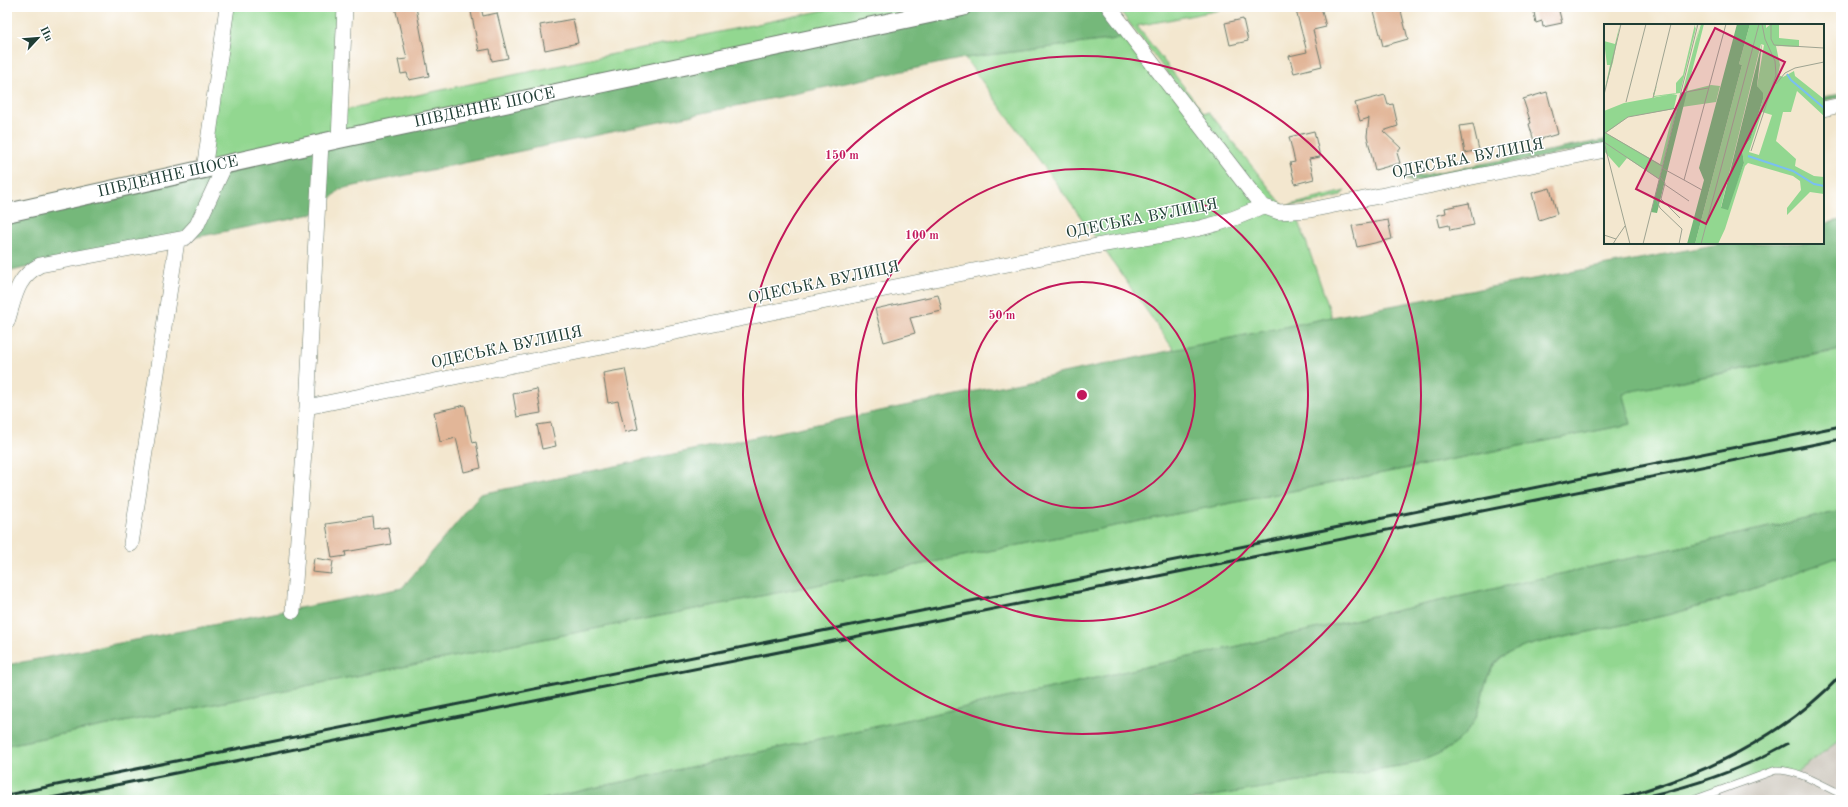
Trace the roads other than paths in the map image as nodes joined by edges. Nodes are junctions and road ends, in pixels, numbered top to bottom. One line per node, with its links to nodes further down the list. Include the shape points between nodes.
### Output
1 (227, 7): 12 (street)
2 (345, 7): 8 (street)
3 (962, 7): 5 (street, ПІВДЕННЕ ШОСЕ)
4 (1109, 7): 13 (street)
5 (933, 10): 8 (street, ПІВДЕННЕ ШОСЕ)
6 (1841, 105): 7 (street)
7 (1824, 108)
8 (339, 139): 9 (street, ПІВДЕННЕ ШОСЕ)
9 (320, 143): 11 (street, ПІВДЕННЕ ШОСЕ); 18 (street)
10 (1604, 150): 13 (street, ОДЕСЬКА ВУЛИЦЯ, via 1310,210 1279,212)
11 (225, 165): 12 (street, ПІВДЕННЕ ШОСЕ); 16 (street, via 197,225 185,238)
12 (204, 170): 14 (street, ПІВДЕННЕ ШОСЕ)
13 (1262, 206): 18 (street, ОДЕСЬКА ВУЛИЦЯ, via 1219,224 1101,245)
14 (14, 212): 15 (street)
15 (7, 223)
16 (177, 241): 17 (street, via 40,265 23,277); 19 (street)
17 (7, 322)
18 (307, 407): 20 (street)
19 (131, 544)
20 (293, 611)
21 (1841, 794): 22 (lane, via 1796,773 1776,770)
22 (1693, 800)

